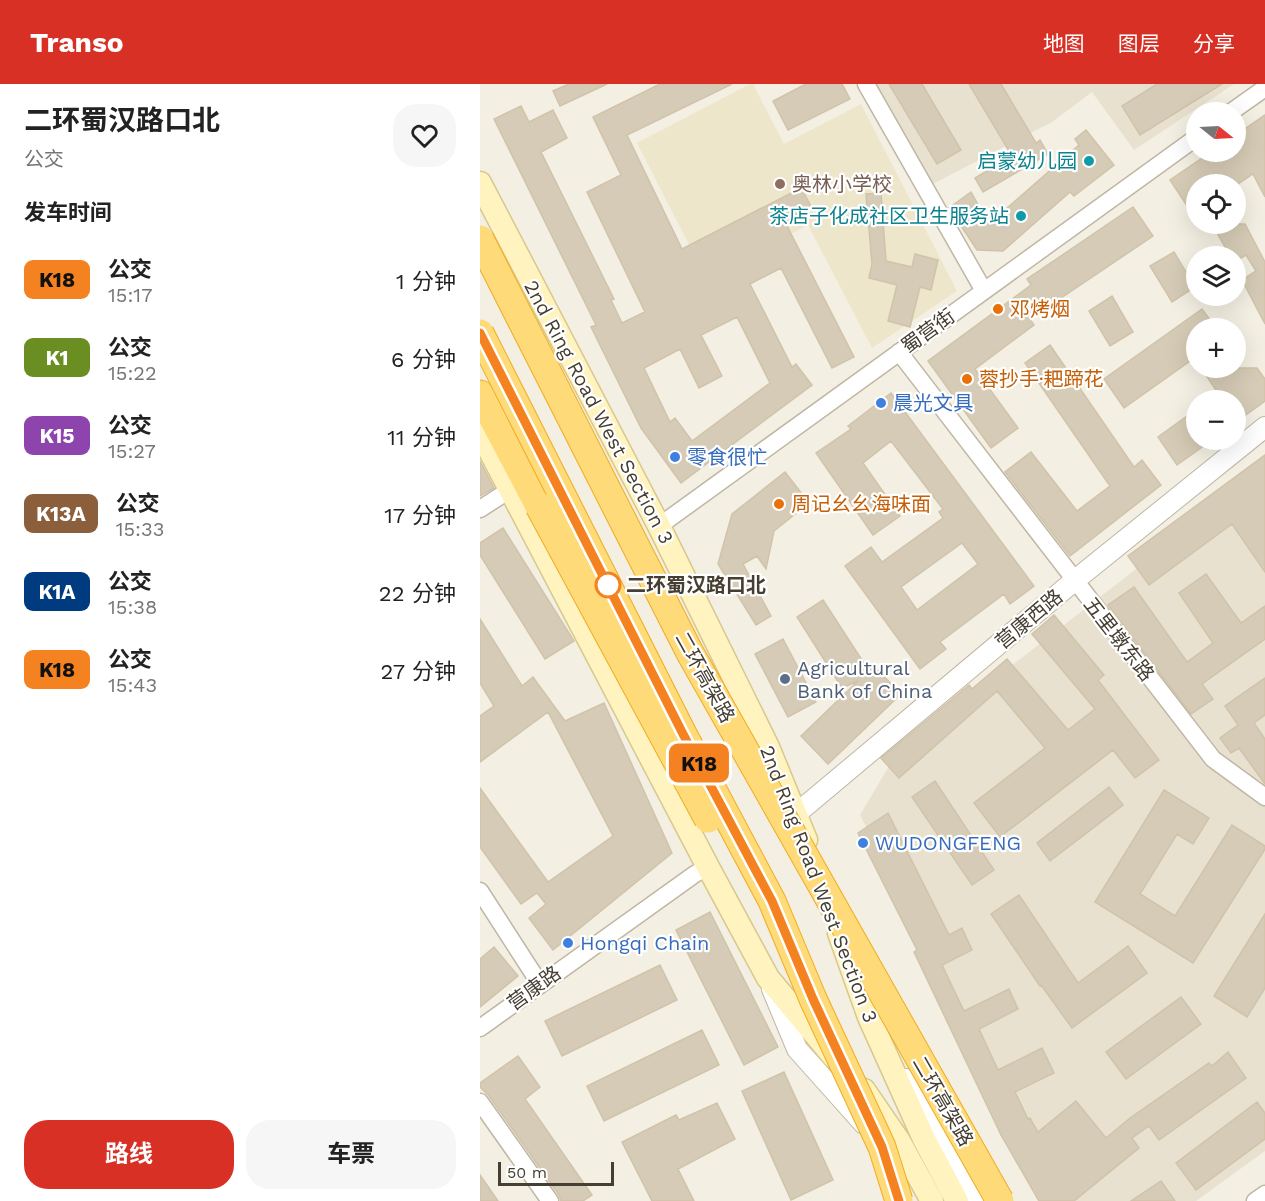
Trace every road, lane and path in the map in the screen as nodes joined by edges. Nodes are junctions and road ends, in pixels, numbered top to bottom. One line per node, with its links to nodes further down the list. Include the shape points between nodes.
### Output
1 (866, 84): 7 (street)
2 (1265, 88): 3 (street)
3 (1245, 102)
4 (1186, 145): 7 (street, 蜀营街)
5 (480, 183): 15 (main road, 2nd Ring Road West Section 3)
6 (480, 239): 35 (highway, 二环高架路, bridge, via 689,651)
7 (984, 291): 9 (street, 蜀营街)
8 (480, 333): 23 (highway, bridge, via 772,901)
9 (899, 352): 15 (street, 蜀营街); 16 (street, 五里墩东路)
10 (480, 394): 23 (highway, bridge, via 650,714 772,935)
11 (1265, 428): 16 (street, 营康西路)
12 (480, 432): 13 (main road)
13 (511, 489): 14 (street); 19 (main road)
14 (480, 509)
15 (659, 526): 18 (main road, 2nd Ring Road West Section 3, via 768,747)
16 (1074, 581): 17 (street, 五里墩东路, via 1213,759); 18 (street, 营康西路)
17 (1265, 797)
18 (796, 814): 24 (main road, 2nd Ring Road West Section 3)
19 (708, 867): 21 (main road); 22 (street, 营康路)
20 (480, 891): 22 (street)
21 (768, 978): 27 (main road, via 869,1095); 30 (street, via 797,1049 863,1121)
22 (540, 984): 25 (street, 营康路)
23 (813, 999): 27 (highway, bridge)
24 (869, 1017): 33 (main road, 2nd Ring Road West Section 3, via 924,1139); 34 (street)
25 (480, 1028)
26 (480, 1102): 29 (street)
27 (891, 1144): 30 (highway, bridge); 31 (highway, bridge); 32 (main road)
28 (1265, 1194): 36 (street)
29 (550, 1201)
30 (899, 1201)
31 (908, 1201)
32 (932, 1201)
33 (957, 1201)
34 (978, 1201)
35 (1000, 1201)
36 (1255, 1201)

